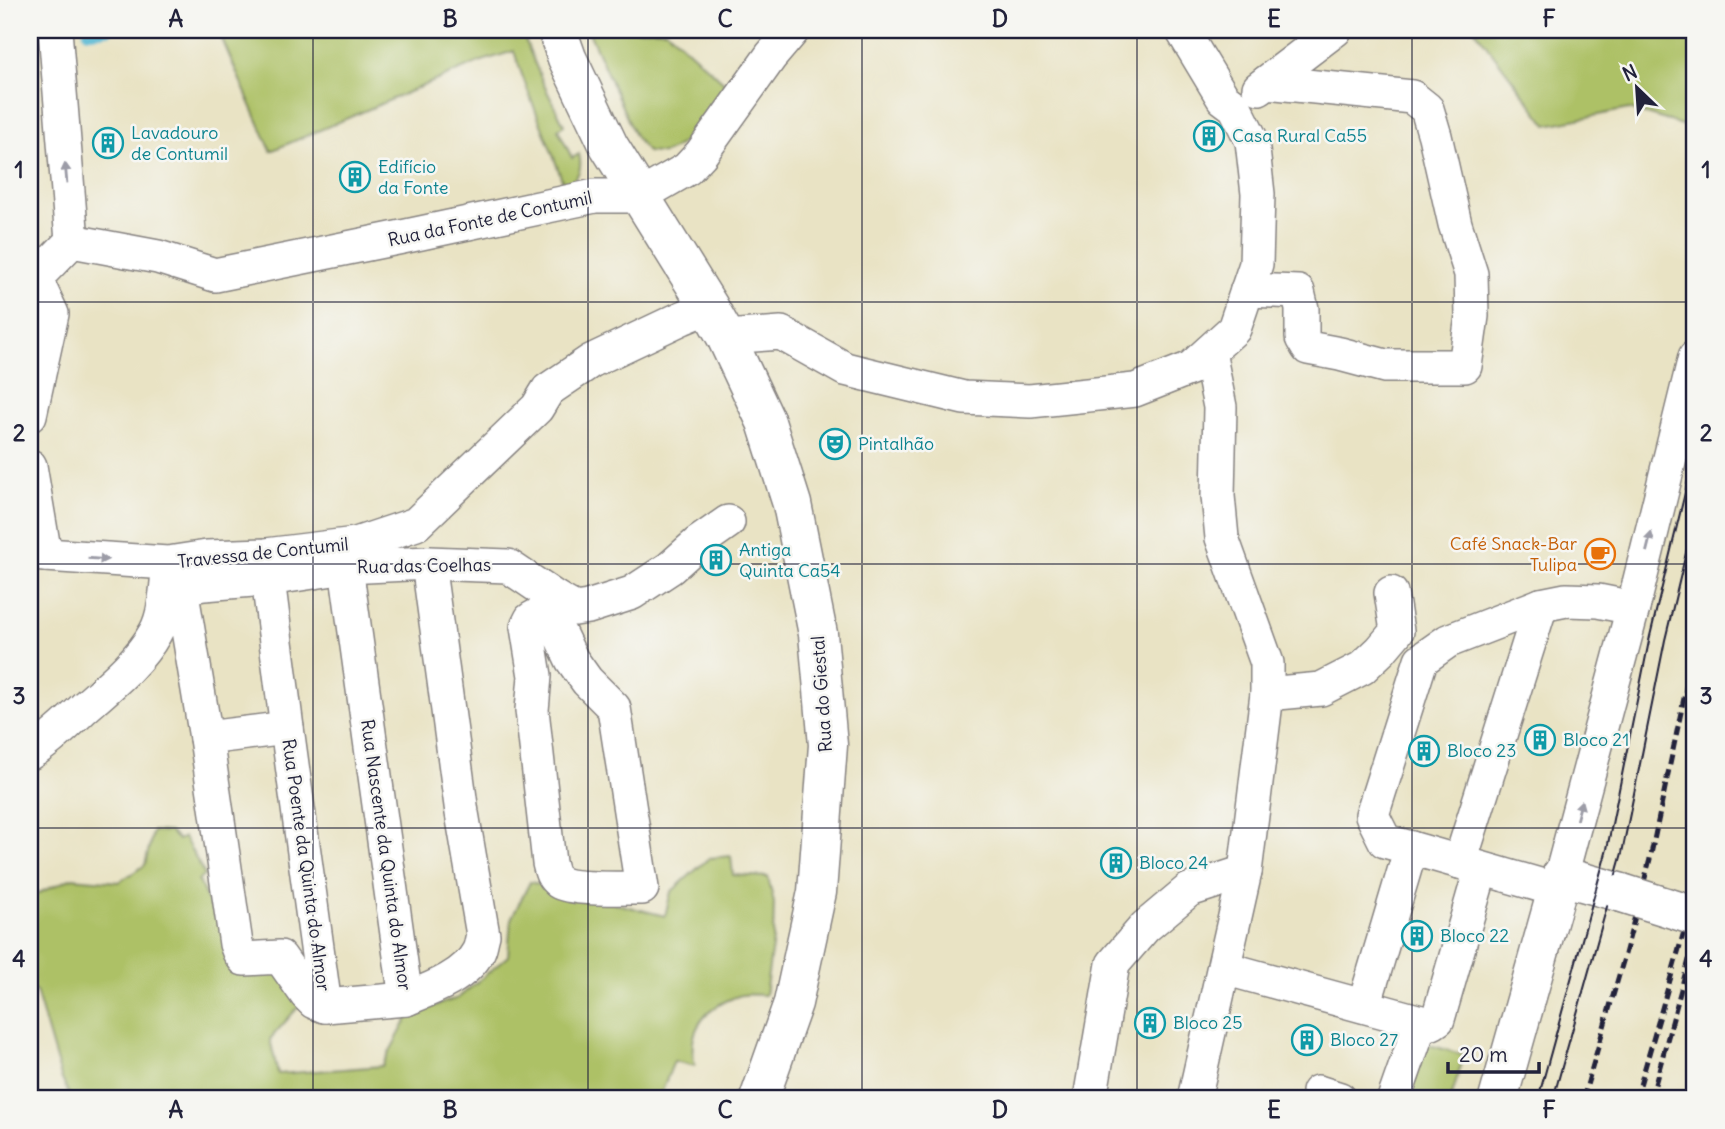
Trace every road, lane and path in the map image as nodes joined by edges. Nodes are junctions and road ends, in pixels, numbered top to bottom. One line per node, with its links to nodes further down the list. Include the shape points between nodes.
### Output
1 (55, 30): 9 (street, one-way to 1)
2 (557, 30): 8 (street, via 609,146)
3 (793, 30): 8 (street, via 701,154 687,169)
4 (1182, 30): 7 (street, via 1223,98)
5 (1335, 30): 6 (street)
6 (1267, 82): 7 (street); 11 (street, via 1412,97 1427,110 1471,274 1472,316 1465,366 1385,366 1308,348 1302,338 1298,292)
7 (1236, 107): 11 (street, via 1252,141 1258,194 1256,264)
8 (640, 196): 9 (street, Rua da Fonte de Contumil, via 595,196 215,275 158,257); 12 (street)
9 (72, 241): 10 (street)
10 (33, 282): 15 (street, via 52,314)
11 (1247, 290): 13 (street, via 1234,329)
12 (718, 322): 13 (street, via 780,333 845,369 964,398 1030,401 1135,390 1191,368); 22 (street, Travessa de Contumil, via 682,318 591,361 548,390 537,408 416,524 356,544 207,557); 41 (street, Rua do Giestal, via 766,422 792,504 818,634 828,745 817,892 793,1003)
13 (1209, 352): 27 (street, via 1220,407 1222,538 1267,663)
14 (1695, 357): 26 (street, one-way to 14)
15 (30, 415)
16 (30, 466): 18 (street)
17 (728, 522): 25 (street, Rua das Coelhas, via 632,593 588,607)
18 (37, 555): 22 (street, Travessa de Contumil, one-way to 22)
19 (428, 563): 20 (street, Rua das Coelhas); 25 (street, Rua das Coelhas, via 508,566); 37 (street, Rua Nascente da Quinta do Almor, via 483,935 479,951 464,968)
20 (346, 567): 21 (street, Rua das Coelhas); 37 (street, Rua Nascente da Quinta do Almor)
21 (268, 579): 22 (street, Rua das Coelhas, via 204,584); 28 (street, Rua Poente da Quinta do Almor)
22 (172, 581): 29 (street, Rua Poente da Quinta do Almor); 30 (street, via 156,631 136,658)
23 (1391, 593): 27 (street, via 1397,631 1362,668 1321,689)
24 (1541, 606): 26 (street, via 1576,600); 31 (street, via 1448,641 1421,660 1372,815 1385,841); 32 (street)
25 (554, 607): 25 (street, via 531,619 527,627 552,875 561,884 642,888 614,708 572,660)
26 (1633, 608): 34 (street, one-way to 26)
27 (1267, 694): 33 (street)
28 (287, 728): 29 (street); 38 (street, Rua Poente da Quinta do Almor)
29 (206, 738): 38 (street, Rua Poente da Quinta do Almor, via 239,952 244,959 280,957 306,994)
30 (30, 753)
31 (1411, 848): 32 (street); 39 (street)
32 (1471, 866): 34 (street); 40 (street, via 1438,1019)
33 (1245, 872): 36 (street); 42 (street, via 1189,890 1144,926 1113,964)
34 (1559, 883): 35 (street, bridge, via 1622,893); 45 (street)
35 (1695, 916)
36 (1224, 968): 39 (street); 43 (street)
37 (406, 999): 38 (street)
38 (326, 1006)
39 (1364, 1006): 40 (street)
40 (1421, 1022): 44 (street)
41 (759, 1099)
42 (1090, 1099)
43 (1194, 1099)
44 (1394, 1099)
45 (1497, 1099)

